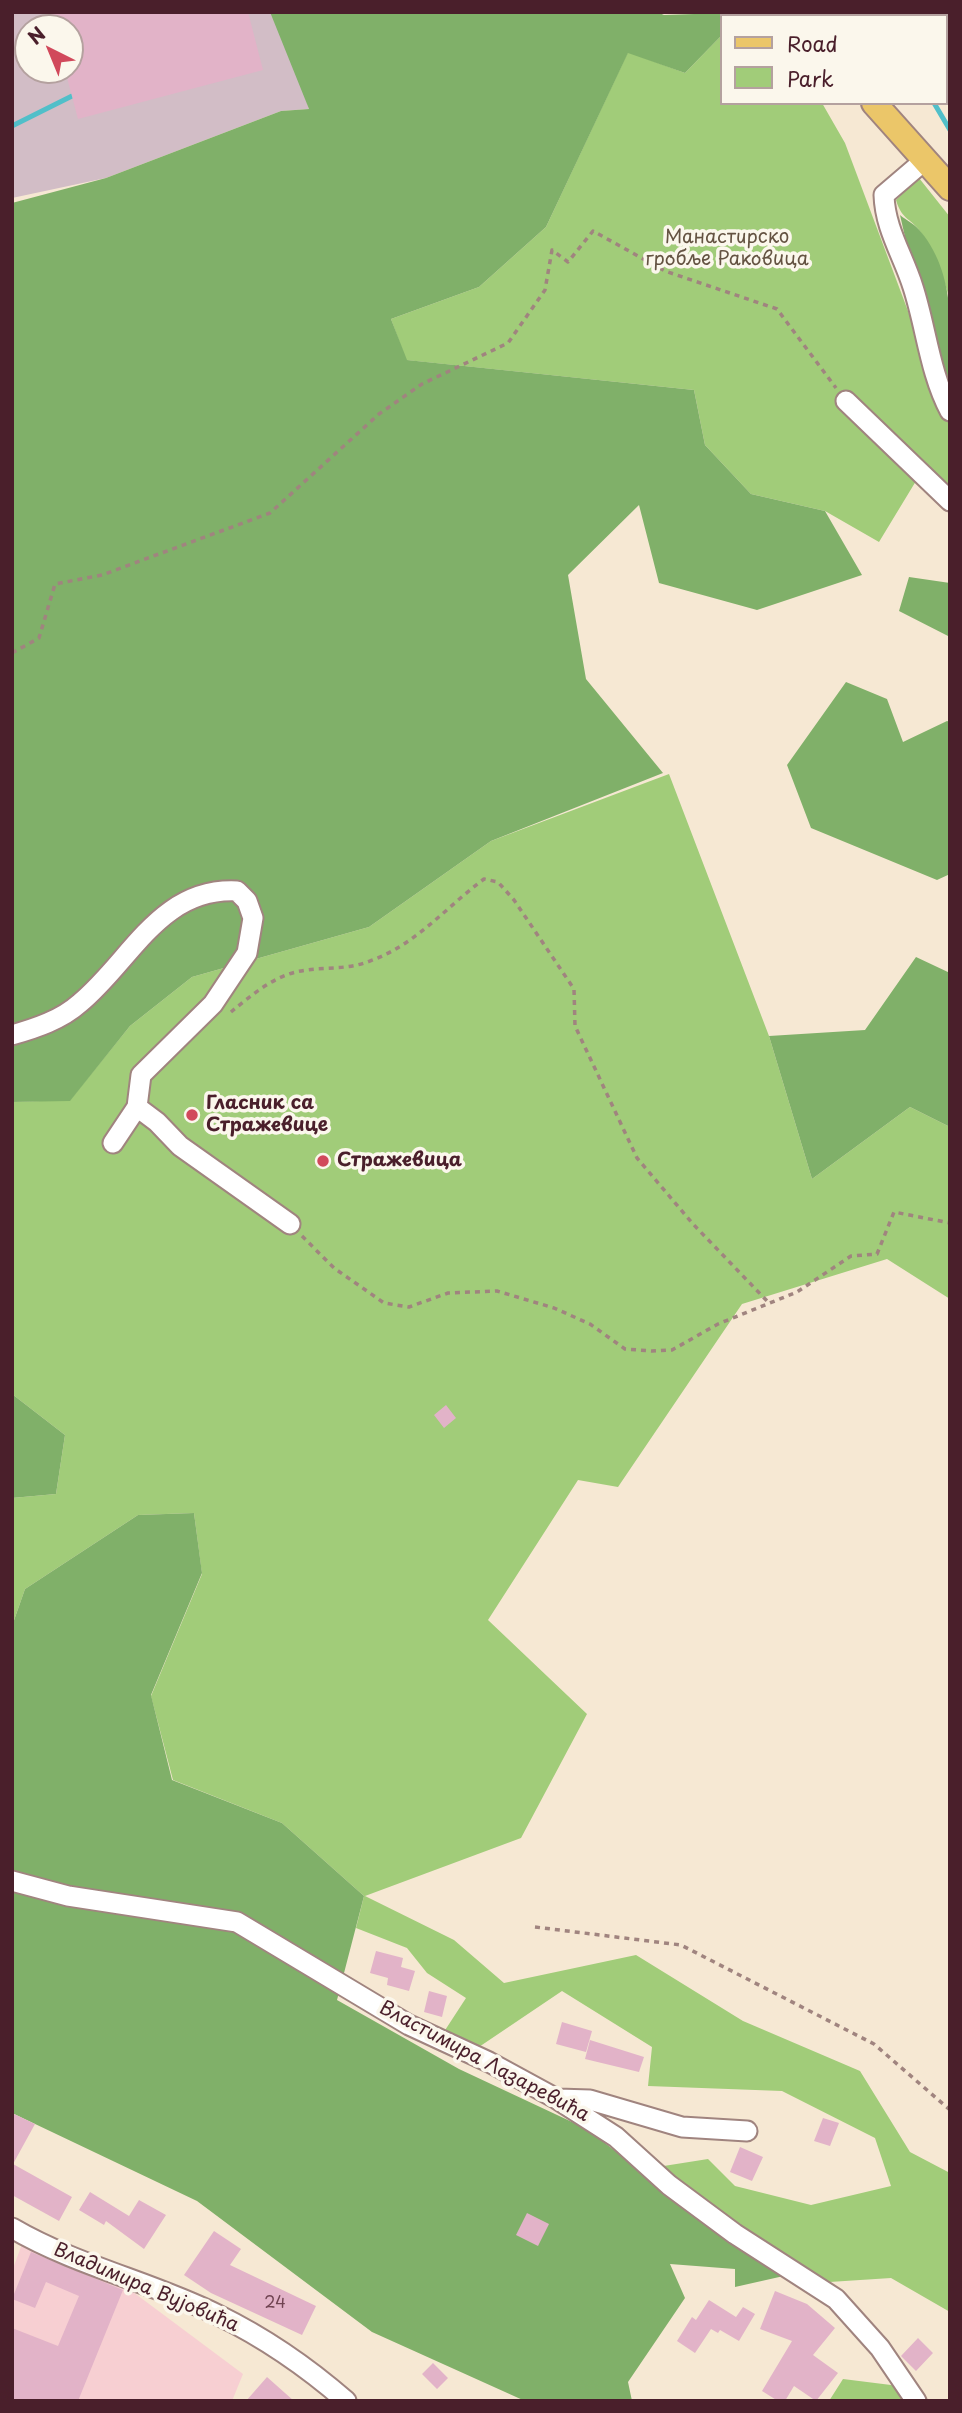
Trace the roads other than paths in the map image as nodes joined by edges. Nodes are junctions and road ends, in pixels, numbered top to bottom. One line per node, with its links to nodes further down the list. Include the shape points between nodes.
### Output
1 (876, 105): 2 (main road)
2 (925, 160): 3 (main road); 5 (street, via 884,195 884,216 913,286)
3 (950, 188)
4 (846, 401): 6 (street)
5 (950, 411)
6 (950, 501)
7 (12, 1035): 8 (street, via 44,1026 78,1006 168,912 194,897 237,891 247,901 253,918 247,953 213,1004 141,1075)
8 (137, 1107): 9 (street); 10 (street, via 180,1146)
9 (113, 1143)
10 (290, 1224)
11 (12, 1881): 12 (street, Властимира Лазаревића, via 68,1896 237,1922 409,2025)
12 (557, 2099): 13 (street, via 590,2100 682,2127); 16 (street, Властимира Лазаревића, via 617,2137 669,2185 735,2234 835,2299 880,2348)
13 (747, 2131)
14 (12, 2228): 15 (street, Владимира Вујовића, via 218,2315 292,2357)
15 (346, 2401)
16 (916, 2401)

